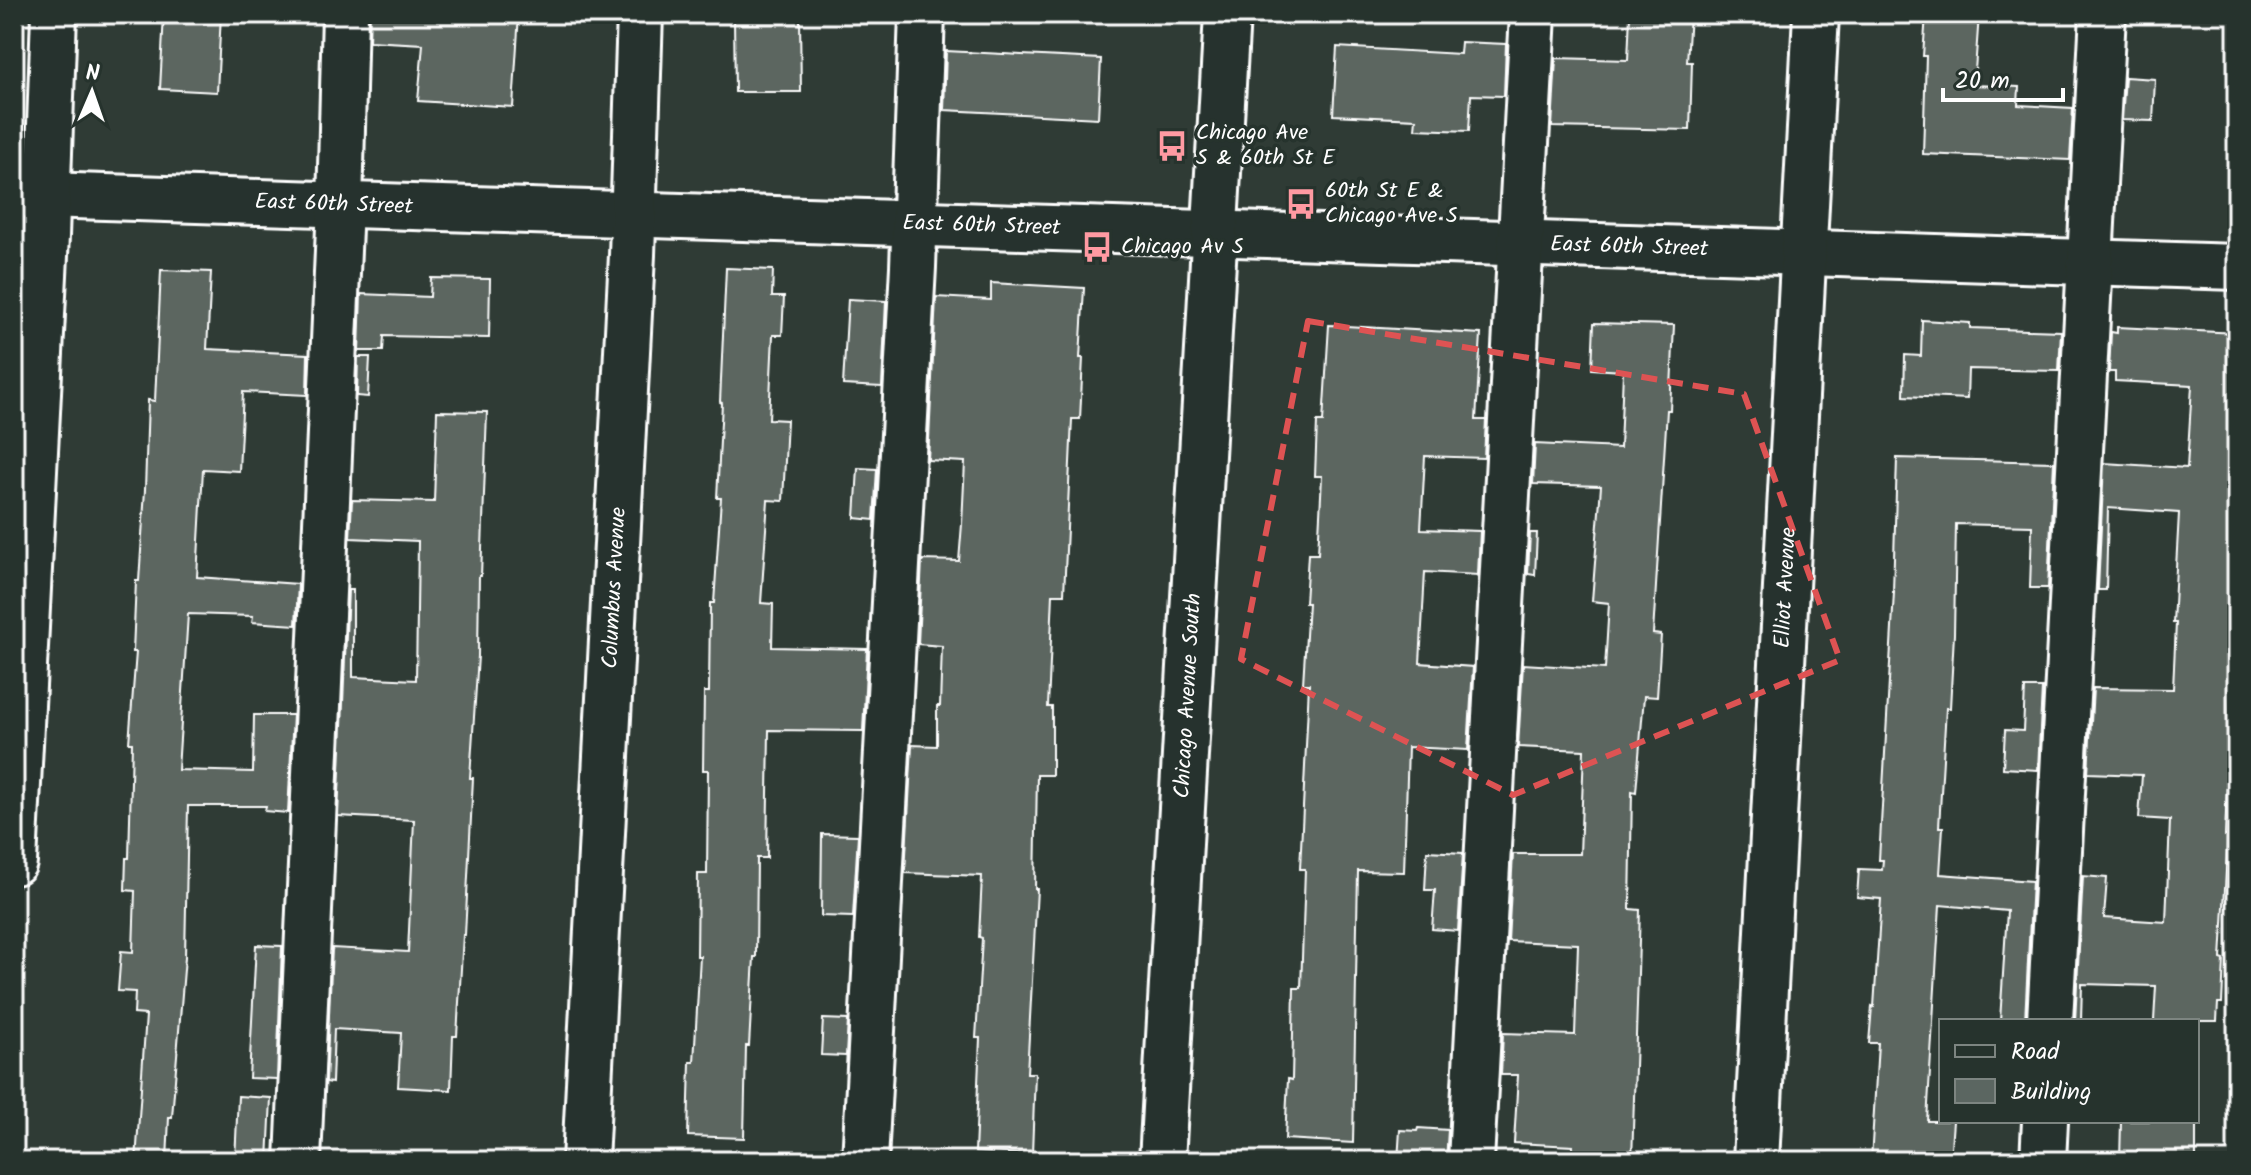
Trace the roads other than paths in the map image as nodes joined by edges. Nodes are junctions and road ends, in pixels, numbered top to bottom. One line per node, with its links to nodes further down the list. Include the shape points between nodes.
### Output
1 (54, 14): 9 (street)
2 (345, 14): 10 (street)
3 (640, 14): 11 (street, Columbus Avenue)
4 (922, 14): 12 (street)
5 (1227, 14): 13 (street, Chicago Avenue South)
6 (1533, 14): 14 (street)
7 (1816, 14): 15 (street, Elliot Avenue)
8 (2103, 14): 16 (street)
9 (31, 194): 10 (street, East 60th Street); 18 (street)
10 (340, 205): 11 (street, East 60th Street); 21 (street)
11 (634, 214): 12 (street, East 60th Street); 22 (street, Columbus Avenue)
12 (915, 223): 13 (street, East 60th Street); 23 (street)
13 (1214, 232): 14 (street, East 60th Street); 24 (street, Chicago Avenue South)
14 (1521, 243): 15 (street, East 60th Street); 25 (street)
15 (1804, 252): 16 (street, East 60th Street); 26 (street, Elliot Avenue)
16 (2089, 262): 17 (street, East 60th Street); 19 (street)
17 (2237, 267)
18 (14, 862)
19 (2050, 1019)
20 (2045, 1123): 27 (street)
21 (298, 1161)
22 (585, 1161)
23 (865, 1161)
24 (1162, 1161)
25 (1471, 1161)
26 (1756, 1161)
27 (2043, 1161)

